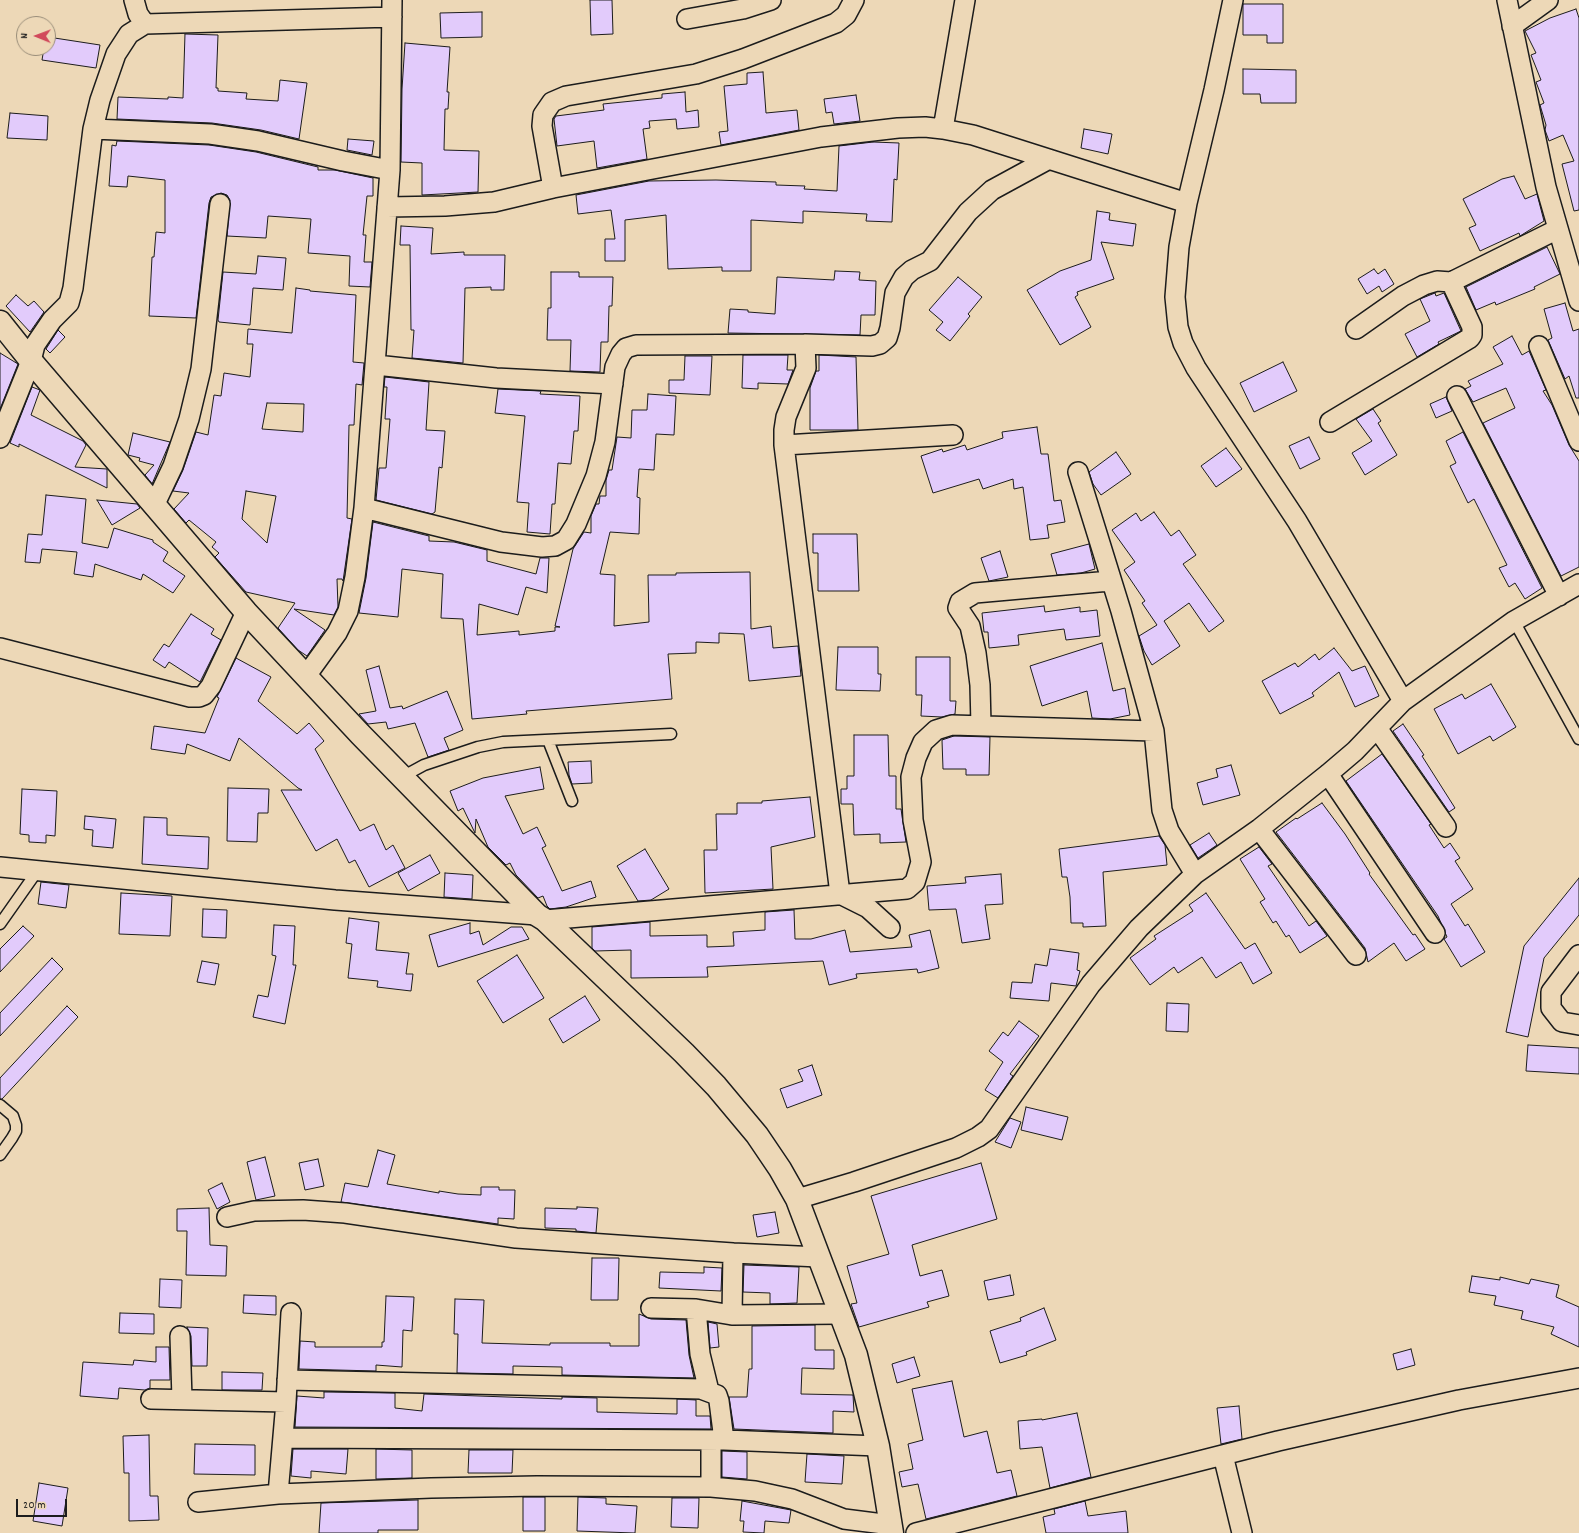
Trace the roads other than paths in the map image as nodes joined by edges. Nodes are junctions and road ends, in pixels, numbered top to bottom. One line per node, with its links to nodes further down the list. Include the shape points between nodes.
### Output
1 (134, 0): 10 (street, via 138,14)
2 (771, 0): 9 (street)
3 (854, 0): 16 (street, via 846,15 836,23 743,59 696,74 566,96 552,102 543,115 542,126)
4 (965, 0): 12 (street)
5 (1233, 0): 17 (street)
6 (1507, 0): 11 (street)
7 (1548, 0): 11 (street)
8 (392, 9): 10 (street); 15 (street)
9 (687, 19)
10 (145, 24): 13 (street, via 129,34 116,54)
11 (1512, 26): 20 (street, via 1538,158)
12 (943, 128): 14 (street); 16 (street, via 898,128 821,137)
13 (93, 129): 15 (street, via 216,135 258,140 342,162); 27 (street, via 69,303 41,335 35,345)
14 (1049, 159): 17 (street); 25 (street, via 992,190 968,212 930,261 904,277 895,293 887,338 880,344)
15 (390, 170): 19 (street)
16 (553, 188): 19 (street, via 494,202)
17 (1187, 203): 46 (street, via 1179,247 1175,297 1178,327 1183,343 1196,368 1297,521)
18 (220, 204): 37 (street, via 201,369 189,419 173,466)
19 (387, 207): 28 (street)
20 (1558, 229): 21 (street); 22 (street)
21 (1451, 282): 24 (street, via 1437,281 1424,285 1403,296); 31 (street, via 1472,327 1470,338)
22 (1579, 301)
23 (0, 322): 27 (street)
24 (1356, 329)
25 (805, 344): 29 (street, via 636,345 626,348 621,354 615,367); 35 (street, via 806,368 786,417)
26 (1539, 346): 34 (street)
27 (31, 361): 33 (street); 37 (street)
28 (376, 365): 29 (street, via 496,378); 38 (street)
29 (613, 384): 38 (street, via 605,442 596,476 576,524 566,540 555,546 501,542)
30 (1457, 396): 41 (street)
31 (1330, 422)
32 (953, 435): 35 (street)
33 (0, 438)
34 (1579, 441)
35 (784, 445): 61 (street)
36 (1078, 472): 39 (street)
37 (154, 506): 42 (street)
38 (364, 508): 45 (street, via 356,577 348,611 337,633)
39 (1110, 581): 47 (street, via 975,593 960,602 958,608 970,626 976,653); 49 (street, via 1121,611)
40 (1579, 584): 41 (street)
41 (1559, 596): 43 (street)
42 (246, 612): 44 (street, via 211,686 204,695 199,696 190,697); 45 (street)
43 (1514, 621): 46 (street); 51 (lane)
44 (0, 648)
45 (306, 676): 54 (street)
46 (1404, 701): 48 (street)
47 (981, 725): 49 (street); 61 (street, via 952,725 936,730 924,742 916,758 911,777 911,797 921,862 915,882 907,889)
48 (1378, 728): 53 (street); 56 (street)
49 (1154, 731): 60 (street, via 1162,810 1169,831)
50 (671, 734): 52 (lane)
51 (1579, 739)
52 (548, 740): 54 (lane, via 478,746 424,765); 55 (lane)
53 (1328, 774): 57 (street); 65 (street)
54 (402, 777): 62 (street)
55 (572, 801)
56 (1446, 827)
57 (1259, 829): 60 (street); 66 (street)
58 (0, 867): 59 (street)
59 (38, 870): 62 (street, via 335,900); 63 (lane)
60 (1195, 874): 71 (street, via 1139,928 1091,984 989,1129 956,1148)
61 (840, 894): 62 (street); 64 (street, via 868,908)
62 (541, 917): 71 (street, via 716,1086 757,1135)
63 (0, 924)
64 (890, 928)
65 (1435, 933)
66 (1356, 955)
67 (1579, 956): 68 (street, via 1551,992 1551,1008 1562,1022)
68 (1579, 1025)
69 (0, 1105): 70 (lane, via 13,1116 16,1125 12,1138)
70 (0, 1155)
71 (797, 1199): 74 (street)
72 (227, 1217): 73 (street, via 254,1211 303,1210 346,1213 516,1238)
73 (733, 1253): 74 (street); 79 (street)
74 (819, 1257): 78 (street)
75 (651, 1308): 76 (street)
76 (696, 1309): 79 (street); 83 (street, via 700,1354)
77 (291, 1313): 82 (street)
78 (840, 1314): 79 (street); 89 (street, via 856,1355)
79 (732, 1315)
80 (180, 1336): 85 (street)
81 (1579, 1378): 90 (street, via 1458,1400)
82 (287, 1380): 83 (street, via 683,1388); 86 (street)
83 (709, 1391): 88 (street, via 717,1395 719,1401)
84 (151, 1398): 85 (street)
85 (182, 1399): 86 (street)
86 (286, 1402): 87 (street)
87 (284, 1438): 88 (street); 92 (street)
88 (717, 1440): 89 (street); 91 (street)
89 (878, 1446): 94 (street)
90 (1223, 1455): 95 (street); 96 (street)
91 (711, 1487): 92 (street, via 537,1486); 94 (street, via 792,1499 844,1519)
92 (278, 1494): 93 (street)
93 (198, 1502)
94 (892, 1529)
95 (916, 1533)
96 (1242, 1533)

